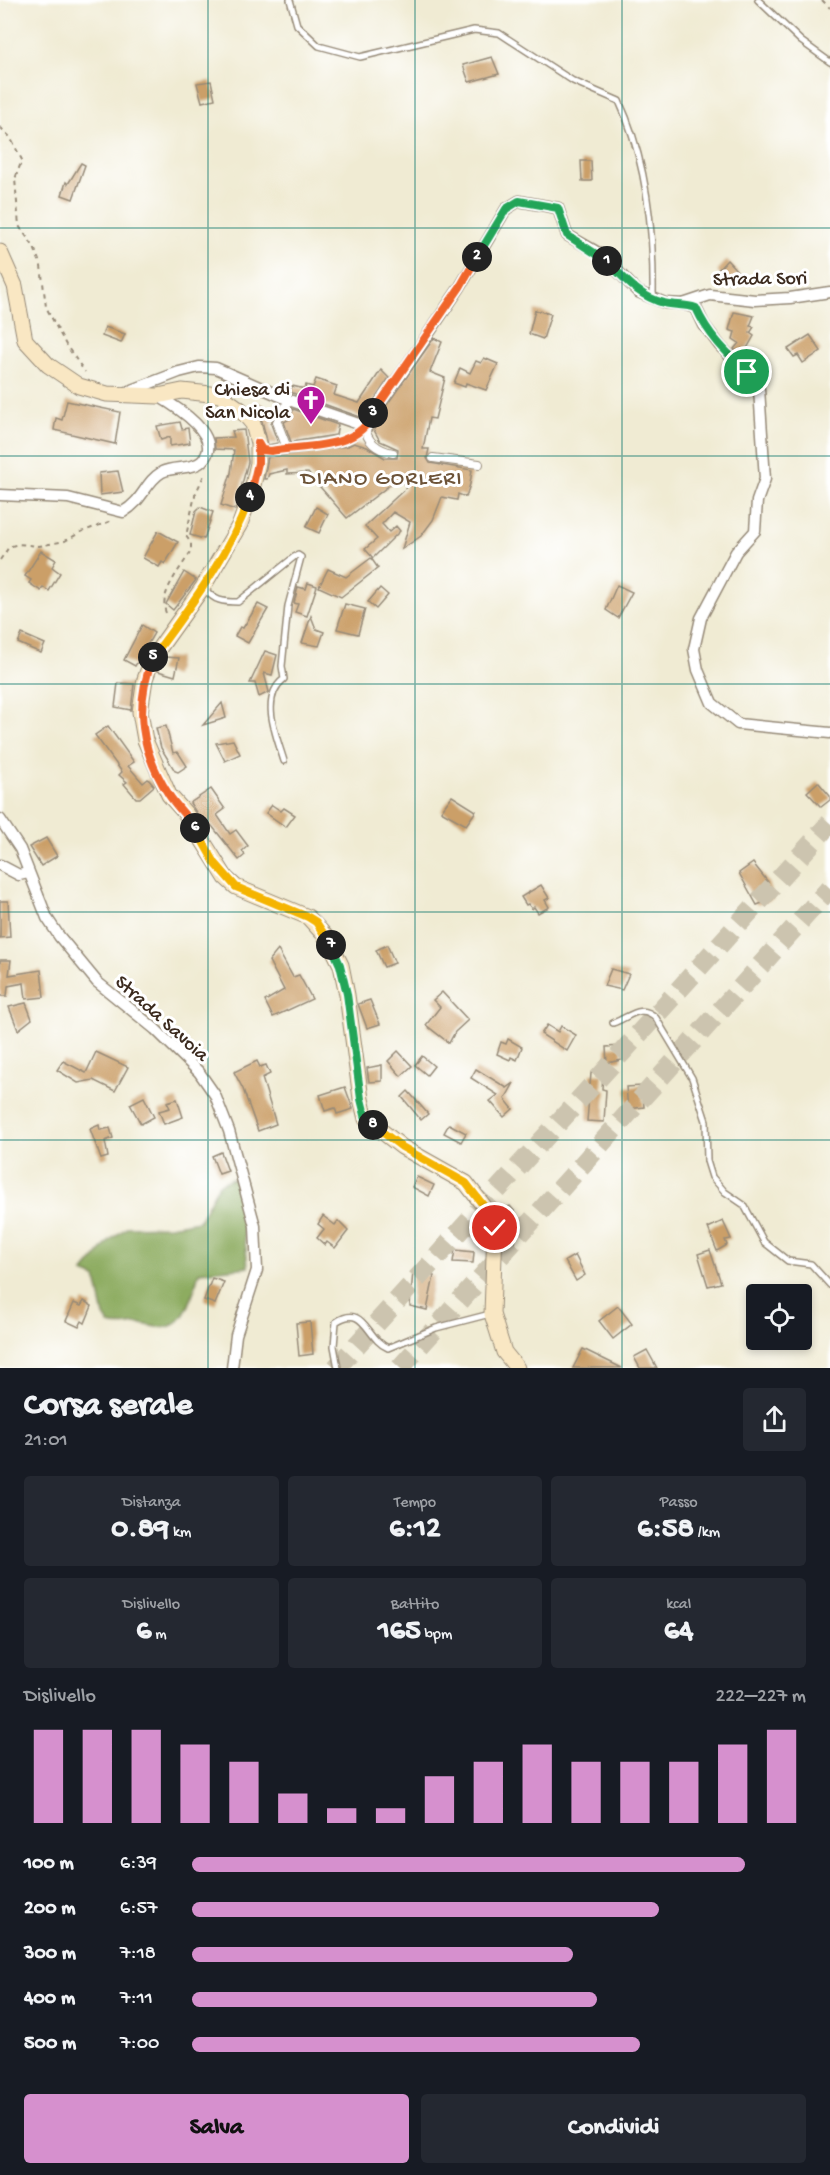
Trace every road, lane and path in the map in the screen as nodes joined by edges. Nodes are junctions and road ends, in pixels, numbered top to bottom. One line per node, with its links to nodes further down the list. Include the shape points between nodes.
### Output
1 (290, 0): 9 (lane, via 297,25 319,46 360,57 474,30 499,33 573,81 619,101 631,126 648,196)
2 (758, 0): 5 (lane)
3 (822, 0): 4 (path)
4 (830, 8)
5 (830, 62)
6 (0, 127): 11 (path, via 22,160 15,178 19,226 34,247 41,266 46,307 66,345)
7 (0, 252): 12 (main road, via 15,286 25,340 48,365 79,386)
8 (830, 292): 10 (street, Strada Sori, via 755,300 710,295)
9 (652, 298): 10 (street, Strada Sori); 15 (street, Strada Sori, via 638,292 602,255 567,235 558,208 519,201 506,209 460,287)
10 (683, 304): 27 (street, via 696,308 720,346 759,389 765,479 757,501 755,531 736,552 701,618 694,649 698,670 712,703 738,724)
11 (90, 376)
12 (119, 395): 13 (main road); 14 (street, via 199,367 216,368)
13 (158, 396): 16 (main road, via 182,391 220,395 253,424); 20 (street, via 189,417 208,440)
14 (289, 400): 15 (street); 17 (street, via 277,422)
15 (365, 427): 17 (street, via 347,440); 18 (street, via 372,443)
16 (258, 443): 17 (street, via 262,450); 25 (main road, via 258,463 240,524)
17 (287, 448)
18 (393, 453)
19 (433, 458): 21 (street)
20 (202, 461): 23 (street, via 162,472 150,482 136,505 123,512); 26 (path, via 207,467 195,495 186,536 191,551 164,596 163,605)
21 (479, 464)
22 (0, 495): 23 (street, via 68,498)
23 (115, 511): 24 (path, via 111,522 65,541 9,547)
24 (0, 560)
25 (203, 587): 26 (main road); 28 (lane, via 213,598 238,602 294,557 301,557 288,606 284,679 276,687 272,712)
26 (172, 630): 34 (main road, via 153,657 140,712 145,740 159,774 226,878 236,887 308,917 328,939 347,994 366,1119 402,1147 466,1183 483,1205 495,1228)
27 (830, 733)
28 (284, 761)
29 (0, 819): 31 (street, Strada Savoia, via 30,868)
30 (0, 865): 31 (street, via 19,875)
31 (28, 873): 35 (street, Strada Savoia, via 50,924 86,971 155,1029 199,1072 215,1095 232,1140 255,1226 257,1270 236,1335)
32 (613, 1023): 33 (lane, via 644,1010 656,1018 692,1078 706,1121 707,1161 712,1177 744,1205 764,1242 788,1261 811,1264)
33 (830, 1286)
34 (492, 1314): 36 (lane, via 436,1328 388,1348 378,1344 363,1321 345,1316 336,1322 333,1333); 37 (main road, via 504,1352)
35 (232, 1368)
36 (338, 1368)
37 (517, 1368)

